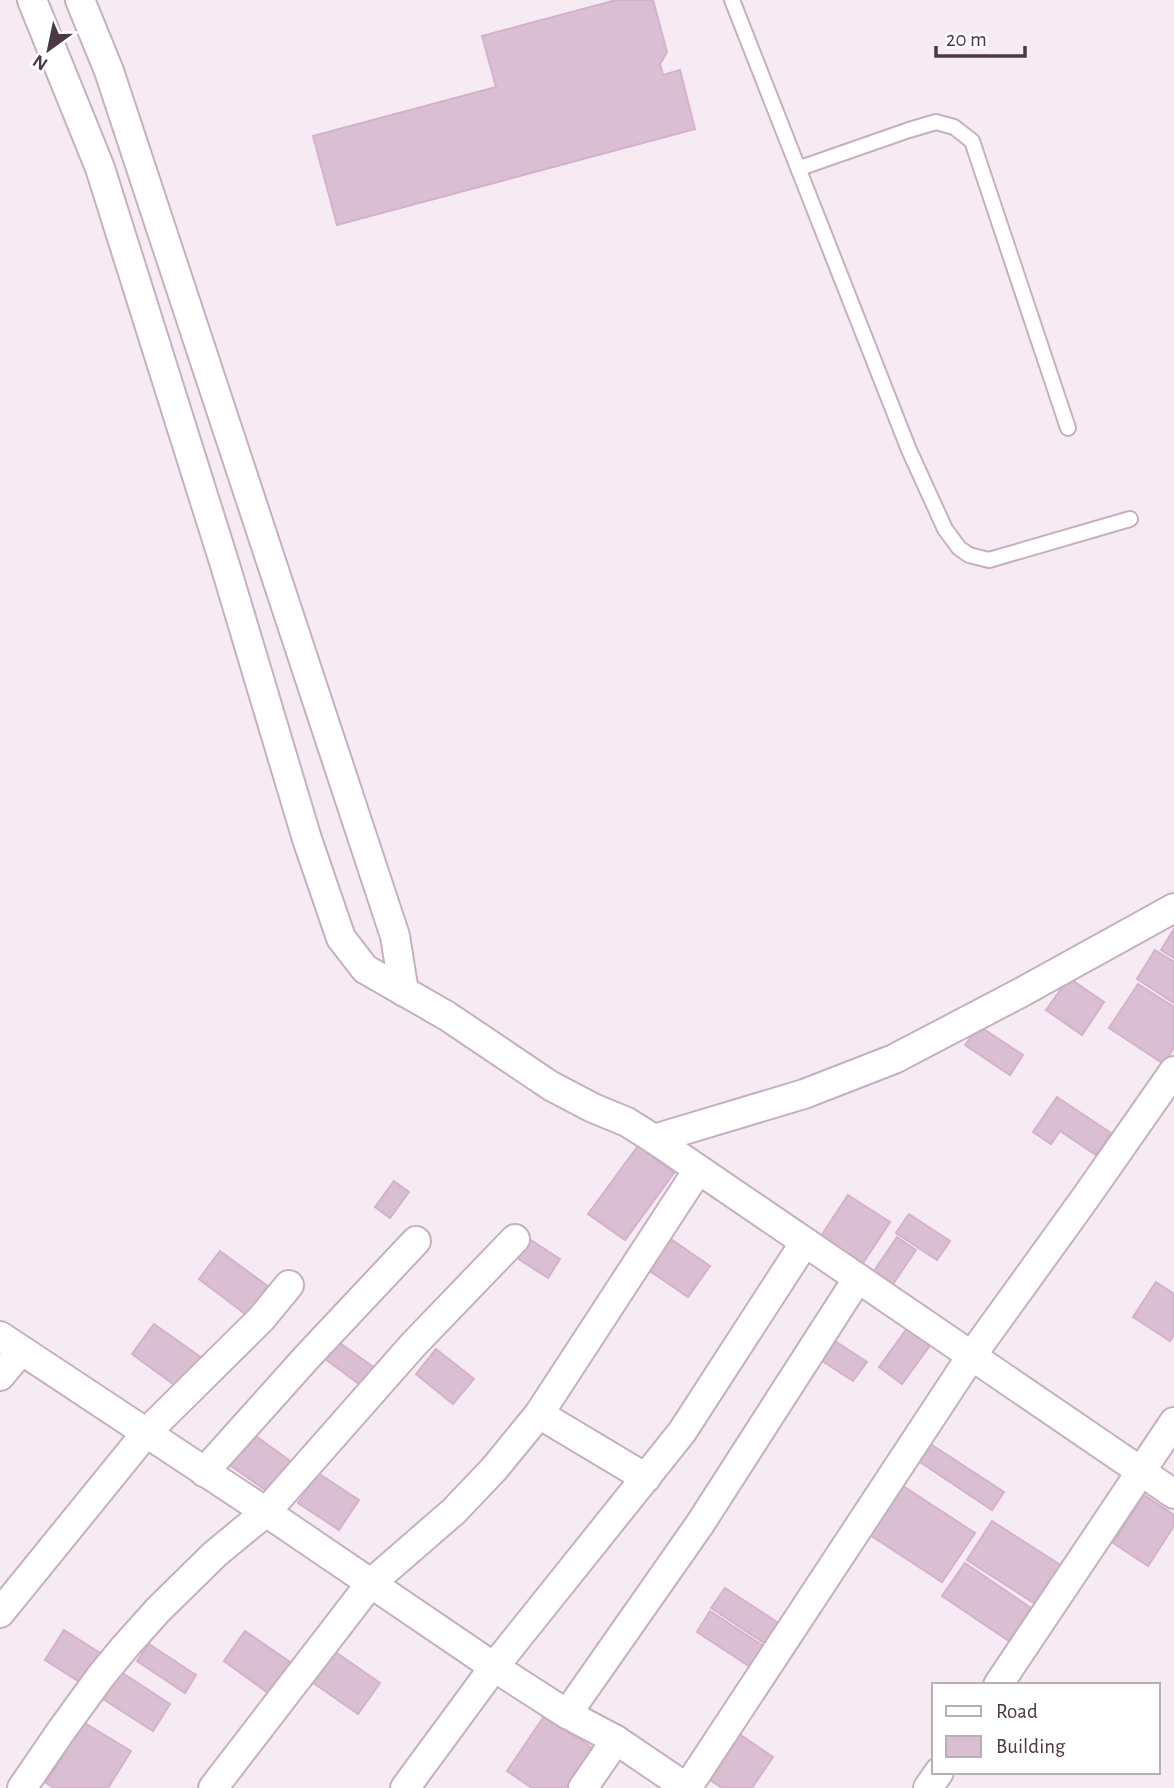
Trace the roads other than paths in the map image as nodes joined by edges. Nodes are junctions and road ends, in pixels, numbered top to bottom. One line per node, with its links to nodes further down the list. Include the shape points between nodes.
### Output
1 (32, 0): 8 (street, via 100,168 341,937 365,969)
2 (80, 0): 8 (street, via 108,71 395,936)
3 (732, 0): 4 (lane)
4 (800, 168): 5 (lane, via 936,122 954,127 972,141); 6 (lane, via 909,450 945,529 959,548 989,560)
5 (1068, 428)
6 (1130, 519)
7 (1174, 908): 10 (street, via 894,1059 804,1094)
8 (404, 992): 10 (street, via 551,1086)
9 (1174, 1071): 18 (street)
10 (654, 1139): 11 (street)
11 (698, 1170): 14 (street); 20 (street)
12 (514, 1239): 27 (street)
13 (416, 1241): 24 (street)
14 (805, 1242): 15 (street); 25 (street, via 682,1432)
15 (858, 1278): 18 (street); 32 (street, via 700,1524)
16 (289, 1284): 22 (street, via 261,1319)
17 (10, 1343): 19 (street); 22 (street)
18 (972, 1355): 23 (street); 38 (street)
19 (0, 1376)
20 (539, 1414): 25 (street); 28 (street, via 454,1511)
21 (1174, 1422): 23 (street)
22 (146, 1433): 24 (street); 29 (street)
23 (1141, 1471): 26 (street); 31 (street)
24 (204, 1472): 27 (street)
25 (646, 1478): 30 (street)
26 (1174, 1493)
27 (266, 1512): 28 (street); 34 (street, via 215,1554 124,1648)
28 (370, 1584): 30 (street); 35 (street)
29 (0, 1613)
30 (494, 1667): 32 (street); 36 (street)
31 (999, 1683)
32 (567, 1714): 33 (street)
33 (616, 1740): 37 (street); 38 (street)
34 (22, 1788)
35 (213, 1788)
36 (405, 1788)
37 (583, 1788)
38 (687, 1788)

